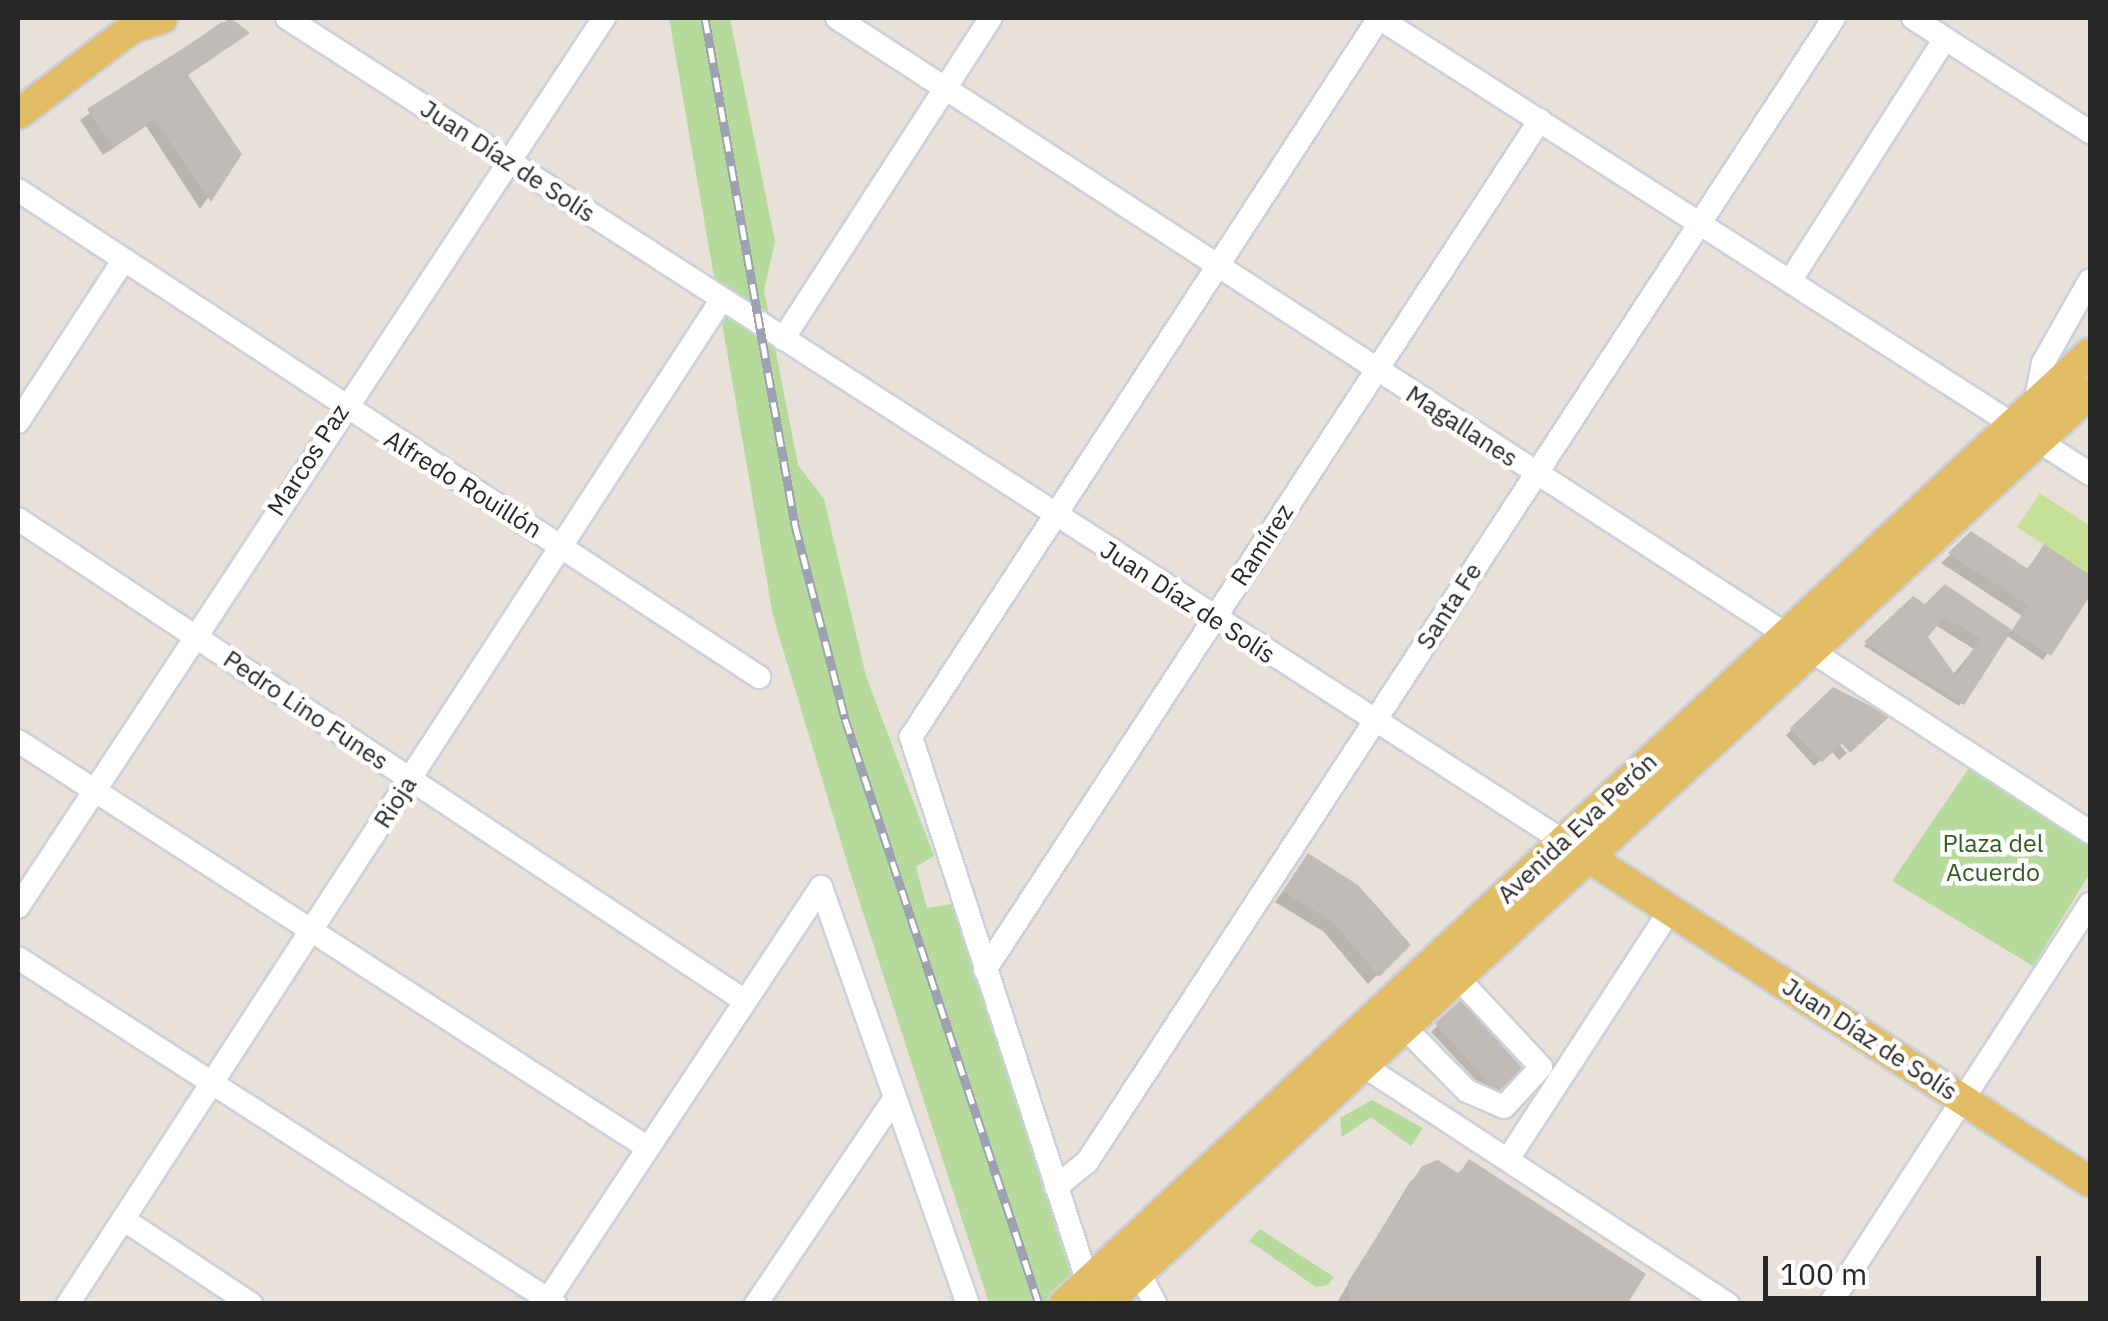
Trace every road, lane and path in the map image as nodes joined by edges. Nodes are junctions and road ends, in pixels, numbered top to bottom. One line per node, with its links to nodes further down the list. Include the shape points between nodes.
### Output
1 (162, 18): 9 (main road)
2 (287, 18): 15 (street, Juan Díaz de Solís)
3 (604, 18): 15 (street, Marcos Paz)
4 (837, 18): 11 (street, Magallanes)
5 (991, 18): 11 (street)
6 (1379, 18): 13 (street); 19 (street)
7 (1834, 18): 17 (street, Santa Fe)
8 (1913, 18): 10 (street)
9 (135, 23): 12 (main road)
10 (1946, 38): 14 (street); 21 (street)
11 (942, 92): 19 (street, Magallanes); 23 (street)
12 (18, 114)
13 (1540, 120): 17 (street); 25 (street, Ramírez)
14 (2090, 132)
15 (508, 161): 22 (street, Juan Díaz de Solís); 27 (street, Marcos Paz)
16 (18, 190): 18 (street, Alfredo Rouillón)
17 (1700, 223): 21 (street); 31 (street, Santa Fe)
18 (122, 261): 27 (street, Alfredo Rouillón); 29 (street)
19 (1216, 268): 25 (street, Magallanes); 33 (street)
20 (2090, 280): 28 (street, via 2043,363)
21 (1790, 281): 28 (street)
22 (722, 299): 23 (street, Juan Díaz de Solís); 35 (street, Rioja)
23 (783, 339): 33 (street, Juan Díaz de Solís)
24 (2090, 353): 28 (main road, Avenida Eva Perón)
25 (1376, 371): 31 (street, Magallanes); 36 (street, Ramírez)
26 (2090, 393): 30 (main road, Avenida Eva Perón)
27 (342, 407): 35 (street, Alfredo Rouillón); 38 (street, Marcos Paz)
28 (2024, 414): 30 (street); 37 (main road, Avenida Eva Perón)
29 (18, 422)
30 (2040, 441): 32 (street); 39 (main road, Avenida Eva Perón)
31 (1536, 474): 37 (street, Magallanes); 41 (street, Santa Fe)
32 (2090, 474)
33 (1056, 515): 36 (street, Juan Díaz de Solís); 53 (street, via 911,738)
34 (18, 519): 38 (street, Pedro Lino Funes)
35 (562, 547): 40 (street, Alfredo Rouillón); 43 (street, Rioja)
36 (1214, 620): 41 (street, Juan Díaz de Solís); 53 (street, Ramírez)
37 (1787, 634): 39 (street, Magallanes); 46 (main road, Avenida Eva Perón)
38 (194, 636): 43 (street, Pedro Lino Funes); 44 (street, Marcos Paz)
39 (1815, 652): 45 (street, Magallanes); 47 (main road, Avenida Eva Perón)
40 (760, 677)
41 (1374, 722): 46 (street, Juan Díaz de Solís); 66 (street, Santa Fe, via 1086,1162)
42 (18, 741): 44 (street)
43 (410, 779): 51 (street, Rioja); 55 (street, Pedro Lino Funes)
44 (93, 791): 49 (street, Marcos Paz); 51 (street)
45 (2090, 832)
46 (1563, 841): 47 (main road, Juan Díaz de Solís); 69 (main road, Avenida Eva Perón)
47 (1591, 859): 50 (main road, Juan Díaz de Solís); 54 (main road, Avenida Eva Perón)
48 (2090, 904): 60 (street)
49 (18, 907)
50 (1671, 909): 60 (main road, Juan Díaz de Solís); 64 (street)
51 (312, 930): 58 (street, Rioja); 63 (street)
52 (18, 958): 58 (street)
53 (985, 970): 66 (street)
54 (1459, 979): 56 (main road, Avenida Eva Perón); 59 (street, via 1541,1067 1504,1107)
55 (745, 1002): 61 (street, via 821,887); 63 (street)
56 (1405, 1028): 57 (main road, Avenida Eva Perón); 59 (street)
57 (1364, 1066): 62 (street); 68 (main road, Avenida Eva Perón)
58 (212, 1082): 67 (street, Rioja); 70 (street)
59 (1466, 1091): 62 (street)
60 (1963, 1099): 65 (main road, Juan Díaz de Solís); 78 (street)
61 (893, 1101): 73 (street); 74 (street)
62 (1445, 1118): 64 (street)
63 (648, 1148): 70 (street)
64 (1508, 1159): 77 (street)
65 (2090, 1182)
66 (1056, 1186): 69 (street)
67 (123, 1219): 71 (street, Rioja); 72 (street)
68 (1139, 1272): 69 (main road, Avenida Eva Perón); 76 (street)
69 (1104, 1297): 75 (main road, Avenida Eva Perón)
70 (549, 1302)
71 (68, 1304)
72 (250, 1304)
73 (756, 1304)
74 (968, 1304)
75 (1064, 1304)
76 (1155, 1304)
77 (1728, 1304)
78 (1830, 1304)

